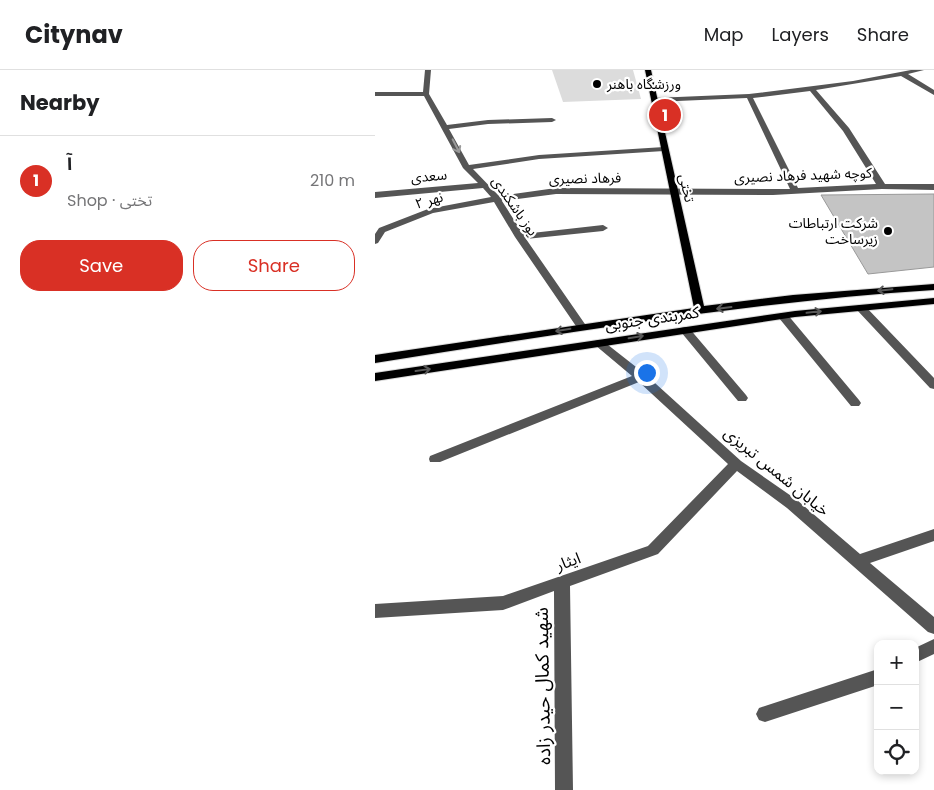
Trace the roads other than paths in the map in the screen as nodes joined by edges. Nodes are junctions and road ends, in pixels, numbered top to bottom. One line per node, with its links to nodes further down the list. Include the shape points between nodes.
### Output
1 (428, 70): 8 (street)
2 (648, 70): 10 (main road, تختی)
3 (921, 70): 4 (street)
4 (903, 74): 5 (street); 6 (street)
5 (811, 88): 9 (street); 16 (street, via 846,130)
6 (934, 93)
7 (375, 94): 8 (street)
8 (426, 94): 12 (street, یوز باشکندی)
9 (749, 96): 10 (street); 18 (street)
10 (654, 100): 13 (main road, تختی)
11 (552, 120): 12 (street)
12 (445, 127): 14 (street, یوز باشکندی, one-way to 14)
13 (664, 149): 14 (street, via 539,157); 19 (main road, تختی)
14 (467, 168): 15 (street, یوز باشکندی)
15 (485, 185): 20 (street, سعدی); 21 (street, یوز باشکندی)
16 (882, 186): 17 (street, کوچه شهید فرهاد نصیری); 18 (street, کوچه شهید فرهاد نصیری)
17 (934, 187)
18 (795, 190): 19 (street, کوچه شهید فرهاد نصیری)
19 (673, 191): 21 (street, فرهاد نصیری, via 556,191); 28 (main road, تختی)
20 (375, 195)
21 (497, 199): 23 (street, یوز باشکندی); 24 (street, نهر ۲, via 431,211 382,230)
22 (603, 228): 23 (street)
23 (520, 237): 30 (street, یوز باشکندی)
24 (375, 241)
25 (934, 287): 28 (main road, کمربندی جنوبی, one-way to 28, via 879,290)
26 (934, 301): 27 (main road, کمربندی جنوبی)
27 (861, 308): 29 (main road, کمربندی جنوبی, one-way to 27); 36 (street)
28 (700, 311): 30 (main road, کمربندی جنوبی)
29 (783, 316): 31 (main road, کمربندی جنوبی); 38 (street)
30 (582, 327): 32 (main road); 33 (main road, کمربندی جنوبی, one-way to 33)
31 (685, 330): 32 (main road, کمربندی جنوبی, one-way to 31); 37 (street)
32 (599, 342): 34 (main road, کمربندی جنوبی, one-way to 32); 35 (street, خیابان شمس تبریزی)
33 (375, 359)
34 (375, 377)
35 (641, 377): 39 (street); 40 (street, خیابان شمس تبریزی)
36 (934, 385)
37 (742, 398)
38 (855, 403)
39 (435, 459)
40 (736, 464): 42 (street, خیابان شمس تبریزی, via 792,504); 43 (street, ایثار, via 653,550)
41 (934, 535): 42 (street)
42 (858, 561): 45 (street, خیابان شمس تبریزی)
43 (562, 582): 44 (street, ایثار, via 503,603); 50 (street, شهید کمال حیدر زاده)
44 (375, 611)
45 (934, 627)
46 (934, 646): 47 (street)
47 (919, 654)
48 (874, 678): 49 (street)
49 (765, 714)
50 (564, 790)

